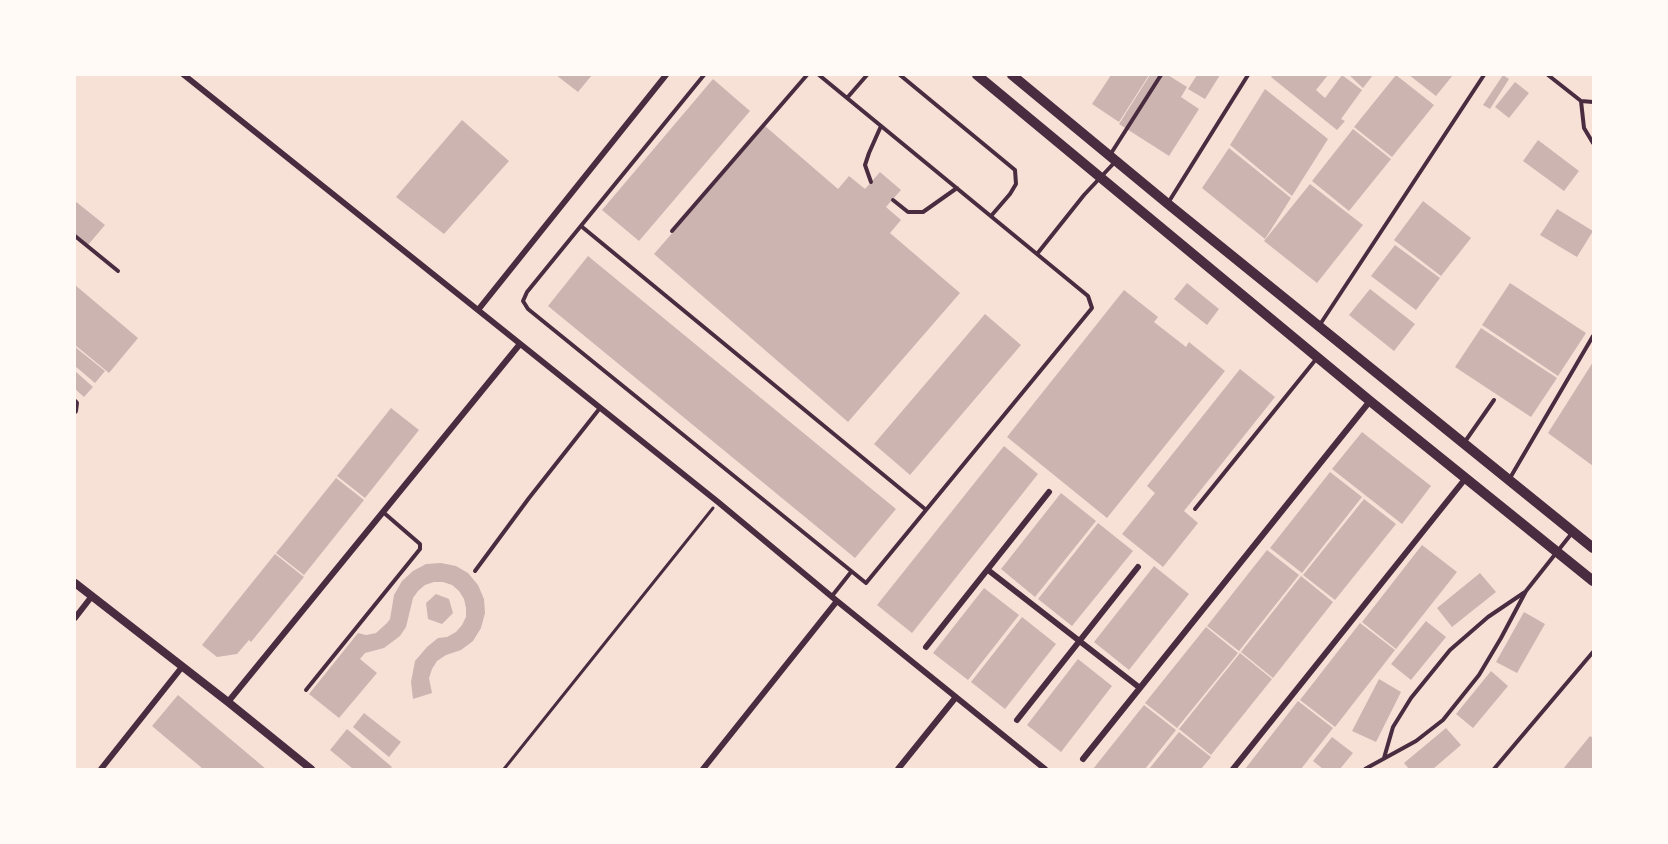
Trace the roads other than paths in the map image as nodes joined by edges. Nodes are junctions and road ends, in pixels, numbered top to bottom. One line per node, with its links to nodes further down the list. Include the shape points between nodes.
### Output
1 (184, 75): 31 (street)
2 (666, 75): 31 (street)
3 (704, 75): 26 (lane)
4 (807, 75): 27 (lane)
5 (819, 75): 14 (lane)
6 (867, 75): 14 (lane)
7 (900, 75): 25 (lane, via 1015,170 1016,184)
8 (977, 75): 20 (main road)
9 (1161, 75): 19 (lane)
10 (1248, 75): 24 (lane)
11 (1484, 75): 32 (lane)
12 (1548, 75): 15 (lane)
13 (1017, 77): 19 (main road)
14 (847, 98): 17 (lane)
15 (1581, 101): 16 (lane); 18 (lane, via 1584,128)
16 (1593, 102)
17 (881, 126): 21 (lane, via 865,165); 22 (lane)
18 (1593, 143)
19 (1113, 158): 20 (lane); 24 (main road)
20 (1100, 178): 29 (lane); 35 (main road)
21 (871, 182)
22 (957, 188): 23 (lane, via 922,212 908,212); 25 (lane)
23 (893, 200)
24 (1168, 204): 32 (main road)
25 (991, 216): 29 (lane)
26 (581, 226): 45 (lane); 54 (lane, via 527,292 523,301 528,309)
27 (672, 231)
28 (75, 236): 30 (lane)
29 (1037, 254): 45 (lane, via 1088,296 1092,308)
30 (118, 271)
31 (478, 310): 34 (street)
32 (1318, 327): 41 (main road)
33 (1593, 336): 43 (lane)
34 (520, 344): 39 (street); 47 (street)
35 (1317, 358): 37 (main road); 46 (lane)
36 (1494, 400): 41 (lane)
37 (1370, 401): 42 (main road); 65 (street)
38 (75, 402): 40 (street)
39 (600, 408): 53 (lane); 59 (street)
40 (75, 411)
41 (1463, 444): 43 (main road)
42 (1465, 479): 50 (main road); 77 (street)
43 (1509, 481): 48 (main road)
44 (1049, 492): 52 (street)
45 (926, 509): 54 (lane, via 866,583)
46 (1195, 509)
47 (383, 512): 66 (lane, via 420,544 420,549); 68 (street)
48 (1573, 532): 49 (main road); 50 (lane)
49 (1593, 548)
50 (1557, 552): 55 (main road); 57 (lane)
51 (1138, 567): 61 (street)
52 (987, 570): 61 (street); 62 (street)
53 (475, 571)
54 (851, 572): 59 (lane)
55 (1593, 581)
56 (75, 583): 58 (street)
57 (1526, 591): 70 (lane, via 1479,675 1443,720 1416,741); 70 (lane, via 1450,650 1393,727)
58 (92, 596): 60 (street); 64 (street)
59 (834, 598): 67 (street); 74 (street)
60 (75, 618)
61 (1079, 641): 65 (street); 69 (street)
62 (926, 647)
63 (1593, 652): 79 (lane)
64 (182, 666): 68 (street); 72 (street)
65 (1140, 688): 71 (street)
66 (306, 690)
67 (956, 697): 75 (street); 76 (street)
68 (228, 702): 73 (street)
69 (1017, 720)
70 (1384, 758): 78 (lane)
71 (1083, 759)
72 (101, 769)
73 (311, 769)
74 (703, 769)
75 (898, 769)
76 (1045, 769)
77 (1233, 769)
78 (1365, 769)
79 (1494, 769)

